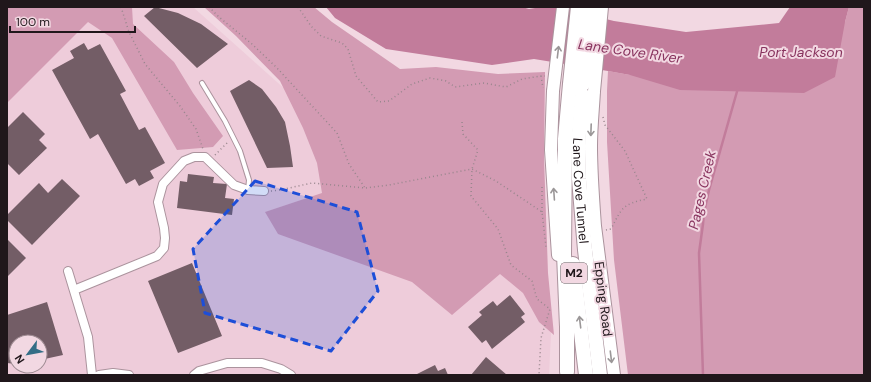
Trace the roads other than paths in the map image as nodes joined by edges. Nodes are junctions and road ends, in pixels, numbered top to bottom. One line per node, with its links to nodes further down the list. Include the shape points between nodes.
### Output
1 (563, 7): 12 (main road, one-way to 1, bridge, via 551,150 553,91)
2 (578, 7): 6 (highway, Lane Cove Tunnel / M2, bridge)
3 (591, 7): 6 (highway, Lane Cove Tunnel / M2, bridge)
4 (610, 7): 6 (main road, Epping Road, bridge)
5 (202, 83): 8 (lane, via 240,151 249,180)
6 (582, 86): 7 (highway, Lane Cove Tunnel / M2, via 566,116); 19 (highway, Lane Cove Tunnel / M2, via 578,145 579,179); 20 (main road, Epping Road, one-way to 20, via 592,122 593,203)
7 (565, 172): 12 (highway, M2); 18 (highway, M2, one-way to 7)
8 (248, 190): 9 (street); 11 (street, via 234,185 205,157 194,157 184,161 163,184 158,202 164,228 164,248 157,256)
9 (264, 191)
10 (68, 271): 11 (street)
11 (74, 290): 13 (street, via 88,337)
12 (567, 374)
13 (92, 375)
14 (99, 375): 15 (street)
15 (130, 375)
16 (194, 375): 17 (street, via 199,371 228,363 262,363)
17 (291, 375)
18 (586, 375)
19 (600, 375)
20 (614, 375)

